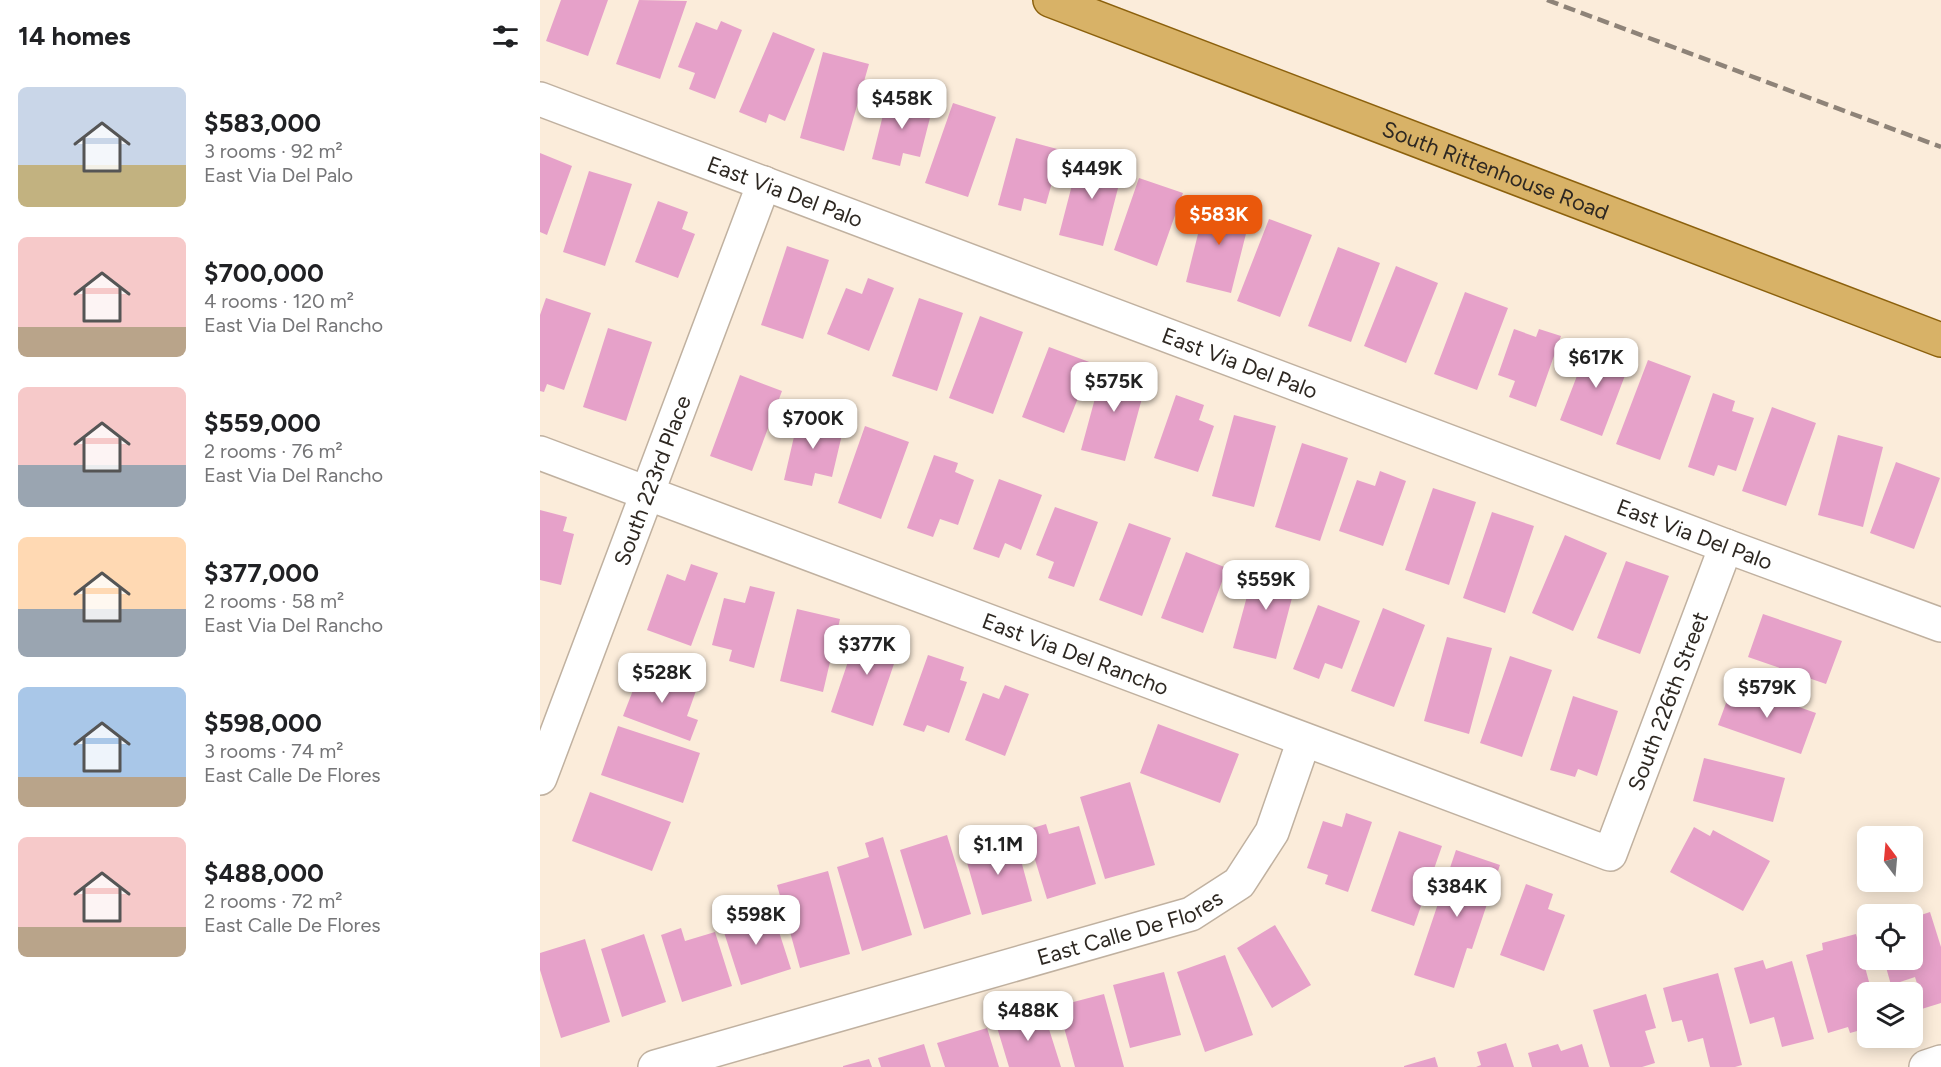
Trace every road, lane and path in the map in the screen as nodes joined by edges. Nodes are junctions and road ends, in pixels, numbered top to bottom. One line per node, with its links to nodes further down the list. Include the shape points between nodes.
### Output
1 (1050, 0): 4 (main road, South Rittenhouse Road)
2 (540, 99): 3 (street, East Via Del Palo)
3 (764, 183): 6 (street, South 223rd Place); 7 (street, East Via Del Palo)
4 (1941, 339)
5 (540, 453): 6 (street, East Via Del Rancho)
6 (647, 493): 9 (street, East Via Del Rancho); 10 (street, South 223rd Place)
7 (1725, 546): 8 (street, East Via Del Palo); 11 (street, South 226th Street)
8 (1941, 625)
9 (1304, 740): 11 (street, East Via Del Rancho); 13 (street, East Calle De Flores, via 1272,832 1239,883 1191,914)
10 (540, 778)
11 (1610, 854)
12 (1941, 1062): 14 (street)
13 (655, 1067)
14 (1926, 1067)

